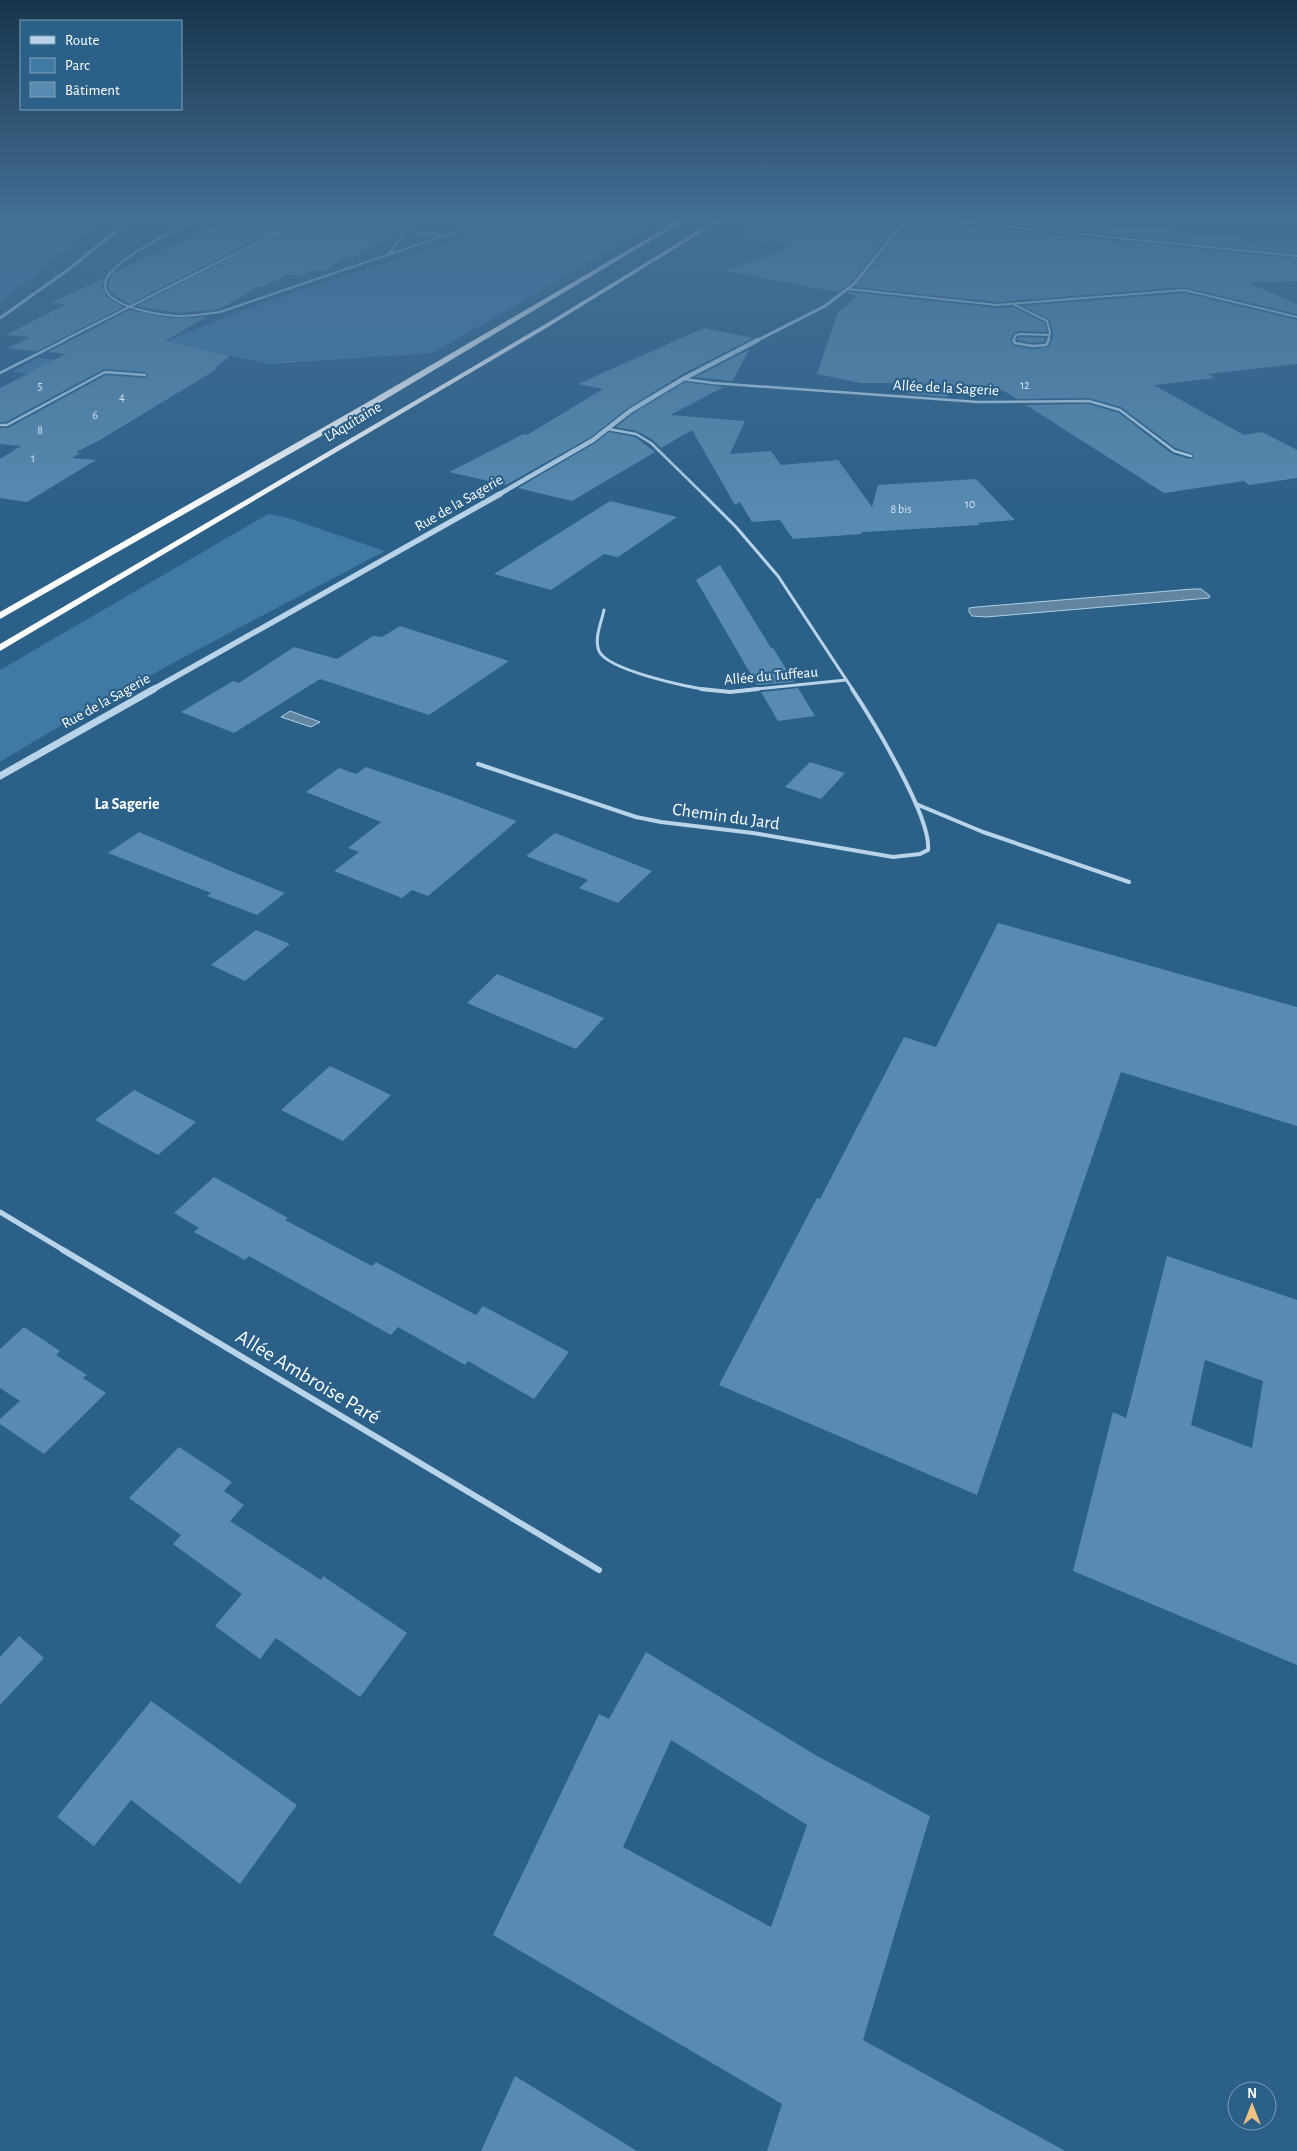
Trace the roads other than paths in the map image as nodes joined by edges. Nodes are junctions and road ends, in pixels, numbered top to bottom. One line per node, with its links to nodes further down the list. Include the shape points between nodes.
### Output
1 (106, 319): 7 (street)
2 (515, 319): 14 (highway, L'Aquitaine)
3 (557, 319): 15 (highway, L'Aquitaine)
4 (800, 319): 9 (street, Rue de la Sagerie)
5 (1044, 319): 6 (street)
6 (1050, 335): 6 (street, via 1049,342 1041,346 1013,342 1020,334)
7 (0, 373)
8 (144, 375): 10 (street, via 105,372 6,425)
9 (683, 379): 11 (street, Rue de la Sagerie, via 630,411); 12 (street, Allée de la Sagerie, via 978,402 1089,401 1120,410 1174,450)
10 (0, 425)
11 (608, 429): 18 (street, Chemin du Jard, via 644,438 736,527 778,576); 20 (street, Rue de la Sagerie, via 557,462)
12 (1191, 456)
13 (604, 610): 18 (street, Allée du Tuffeau, via 596,642 600,654 617,665 689,687 730,692)
14 (0, 616)
15 (24, 634): 16 (highway, L'Aquitaine); 17 (highway)
16 (0, 648)
17 (0, 653)
18 (846, 680): 21 (street, Chemin du Jard, via 875,724)
19 (478, 764): 21 (street, Chemin du Jard, via 636,817 893,857 928,850 929,842)
20 (0, 776)
21 (916, 804): 22 (street, via 983,832)
22 (1129, 882)
23 (0, 1212): 24 (street, Allée Ambroise Paré)
24 (599, 1570)

